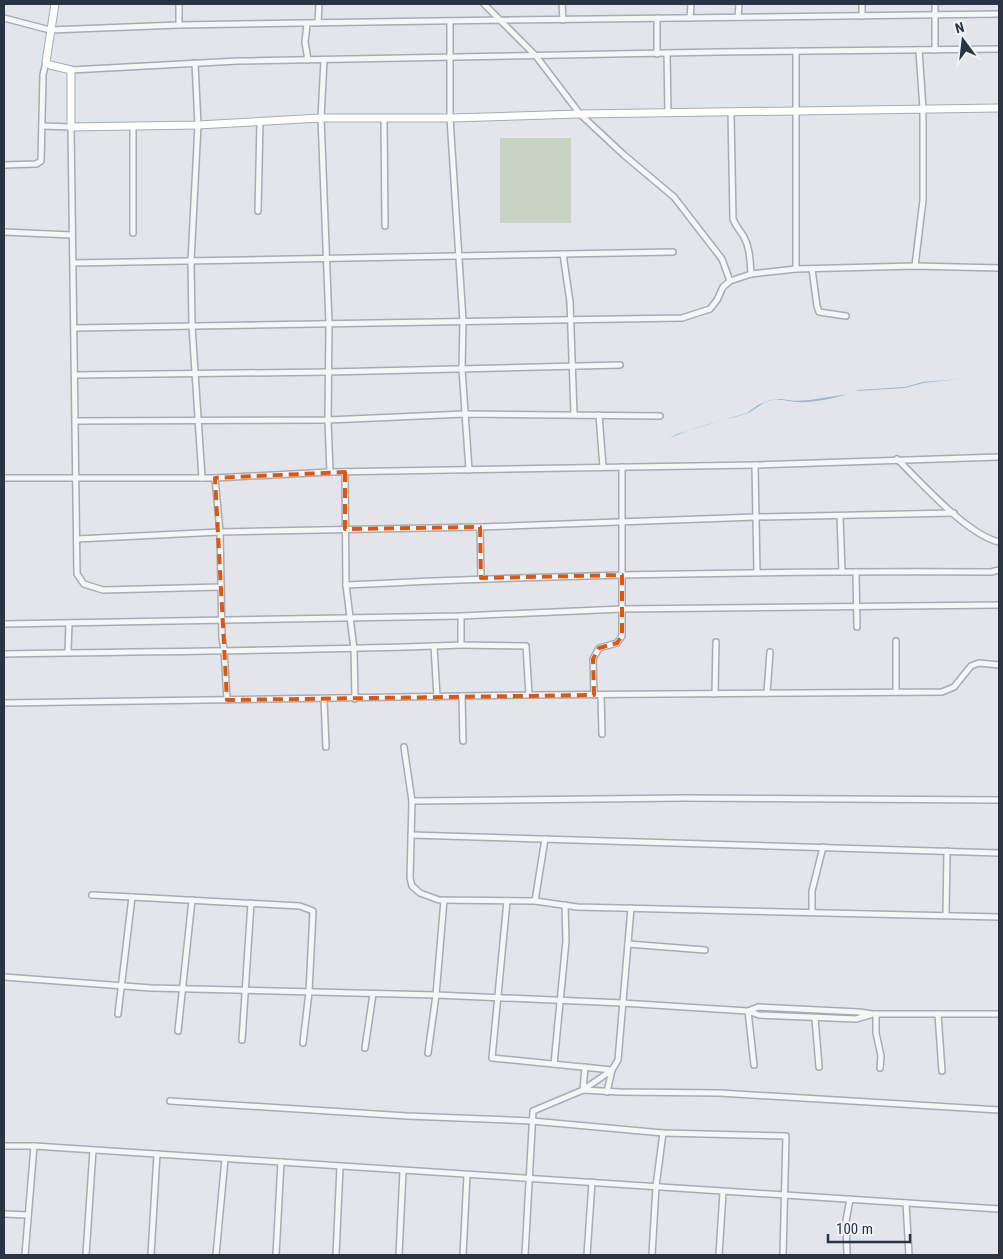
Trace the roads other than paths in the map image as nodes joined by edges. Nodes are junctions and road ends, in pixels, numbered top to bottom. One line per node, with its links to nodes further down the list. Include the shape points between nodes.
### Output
1 (55, 4): 23 (street)
2 (179, 4): 22 (street)
3 (319, 4): 20 (street)
4 (484, 4): 17 (street)
5 (562, 4): 18 (street)
6 (691, 4): 16 (street)
7 (739, 4): 13 (street)
8 (862, 4): 12 (street)
9 (935, 4): 10 (street)
10 (935, 14): 11 (street); 12 (street); 26 (street)
11 (999, 14)
12 (862, 16): 13 (street)
13 (738, 17): 16 (street)
14 (4, 18): 23 (street)
15 (656, 18): 16 (street); 18 (street); 29 (street)
16 (690, 18)
17 (502, 20): 18 (street); 19 (street); 30 (street)
18 (563, 20)
19 (450, 21): 20 (street); 31 (street)
20 (318, 23): 21 (street)
21 (307, 24): 22 (street); 32 (street)
22 (180, 26): 23 (street)
23 (50, 30): 34 (street)
24 (999, 49): 26 (street)
25 (919, 50): 26 (street); 27 (street); 37 (street)
26 (935, 50)
27 (796, 51): 28 (street); 39 (street)
28 (667, 53): 29 (street); 41 (street)
29 (656, 54): 30 (street)
30 (536, 56): 31 (street); 42 (street)
31 (450, 58): 33 (street); 45 (street)
32 (308, 60): 33 (street); 35 (street)
33 (324, 60): 43 (street)
34 (46, 62): 36 (street); 48 (street)
35 (194, 63): 36 (street); 47 (street)
36 (70, 70): 49 (street)
37 (923, 108): 38 (street); 39 (street); 63 (street, via 922,200)
38 (999, 108)
39 (796, 111): 40 (street); 65 (street)
40 (731, 112): 41 (street); 67 (street, via 733,219 748,246)
41 (668, 113): 42 (street)
42 (580, 114): 45 (street); 68 (street, via 674,197 722,259)
43 (321, 118): 44 (street); 46 (street); 60 (street)
44 (384, 118): 45 (street); 53 (street)
45 (450, 118): 59 (street)
46 (260, 122): 47 (street); 52 (street)
47 (198, 125): 50 (street); 61 (street)
48 (42, 126): 49 (street); 51 (street, via 40,163)
49 (71, 127): 50 (street); 56 (street)
50 (133, 127): 55 (street)
51 (4, 165)
52 (258, 211)
53 (384, 226)
54 (4, 232): 56 (street)
55 (133, 233)
56 (72, 235): 62 (street)
57 (673, 252): 58 (street)
58 (563, 254): 59 (street); 70 (street)
59 (459, 256): 60 (street); 71 (street)
60 (326, 258): 61 (street); 72 (street)
61 (191, 261): 62 (street); 73 (street)
62 (73, 263): 74 (street)
63 (915, 266): 64 (street); 66 (street)
64 (999, 268)
65 (796, 269): 66 (street); 67 (street)
66 (812, 269): 69 (street, via 819,312)
67 (751, 274): 68 (street)
68 (730, 281): 70 (street, via 710,309 682,318)
69 (846, 316)
70 (570, 319): 71 (street); 76 (street)
71 (463, 321): 72 (street); 77 (street)
72 (329, 323): 73 (street); 78 (street)
73 (192, 326): 74 (street); 79 (street)
74 (75, 328): 80 (street)
75 (620, 365): 76 (street)
76 (571, 366): 77 (street); 82 (street)
77 (462, 369): 78 (street); 81 (street)
78 (328, 372): 79 (street); 86 (street)
79 (194, 373): 80 (street); 85 (street)
80 (76, 375): 87 (street)
81 (465, 414): 82 (street); 86 (street); 93 (street)
82 (574, 414): 83 (street)
83 (599, 415): 84 (street); 92 (street)
84 (660, 416)
85 (198, 420): 86 (street); 87 (street); 98 (street)
86 (328, 420): 94 (street)
87 (76, 421): 97 (street)
88 (999, 457): 89 (street)
89 (897, 459): 90 (street); 100 (street)
90 (754, 465): 91 (street); 102 (street)
91 (622, 466): 92 (street); 103 (street)
92 (604, 467): 93 (street)
93 (469, 470): 95 (street)
94 (330, 472): 95 (street); 99 (street)
95 (345, 472): 105 (street)
96 (4, 478): 97 (street)
97 (76, 478): 98 (street); 107 (street)
98 (202, 478): 99 (street)
99 (215, 478): 106 (street)
100 (954, 513): 101 (street); 108 (street, via 972,529)
101 (840, 516): 102 (street); 111 (street)
102 (756, 518): 103 (street); 110 (street)
103 (623, 522): 104 (street); 113 (street)
104 (480, 527): 105 (street); 114 (street)
105 (345, 530): 106 (street); 115 (street)
106 (220, 532): 107 (street); 116 (street)
107 (77, 539): 116 (street, via 77,574 84,584 104,590)
108 (999, 542)
109 (999, 570): 112 (street)
110 (756, 572): 111 (street); 113 (street)
111 (842, 572): 112 (street)
112 (856, 572): 118 (street)
113 (622, 575): 114 (street); 119 (street)
114 (480, 578): 115 (street)
115 (346, 585): 121 (street)
116 (221, 587): 122 (street)
117 (999, 605): 118 (street)
118 (857, 607): 119 (street); 125 (street)
119 (622, 609): 120 (street); 140 (street, via 622,636 617,643 599,648 592,659)
120 (461, 616): 121 (street); 128 (street)
121 (350, 618): 122 (street); 131 (street)
122 (222, 620): 123 (street); 130 (street)
123 (68, 623): 124 (street); 132 (street)
124 (4, 624)
125 (857, 627)
126 (896, 641): 136 (street)
127 (716, 642): 138 (street)
128 (461, 645): 129 (street); 139 (street, via 526,646)
129 (434, 646): 131 (street); 143 (street)
130 (224, 649): 131 (street); 132 (street); 146 (street)
131 (354, 649): 145 (street)
132 (68, 652): 134 (street)
133 (770, 652): 137 (street)
134 (4, 654)
135 (999, 665): 136 (street, via 979,663 971,666 954,687 942,692)
136 (896, 692): 137 (street)
137 (767, 693): 138 (street)
138 (715, 694): 141 (street)
139 (528, 695): 140 (street); 142 (street)
140 (594, 695): 141 (street)
141 (601, 695): 148 (street)
142 (462, 696): 143 (street); 149 (street)
143 (437, 697): 145 (street)
144 (324, 699): 145 (street); 146 (street); 150 (street)
145 (355, 699)
146 (227, 700): 147 (street)
147 (4, 703)
148 (602, 734)
149 (463, 740)
150 (326, 747)
151 (404, 747): 153 (street)
152 (999, 800): 153 (street, via 683,798)
153 (412, 801): 154 (street)
154 (411, 836): 155 (street); 162 (street, via 412,886 420,893)
155 (545, 839): 156 (street); 164 (street)
156 (823, 847): 157 (street); 168 (street, via 812,891)
157 (947, 851): 158 (street); 169 (street)
158 (999, 853)
159 (92, 895): 160 (street)
160 (132, 897): 161 (street); 174 (street)
161 (192, 900): 165 (street); 175 (street)
162 (444, 900): 163 (street); 179 (street)
163 (507, 901): 164 (street); 180 (street)
164 (535, 901): 166 (street)
165 (251, 903): 176 (street); 177 (street, via 300,906 313,911)
166 (565, 905): 167 (street); 181 (street, via 566,941)
167 (631, 908): 168 (street); 171 (street)
168 (812, 912): 169 (street)
169 (946, 915): 170 (street)
170 (999, 917)
171 (628, 944): 172 (street); 182 (street)
172 (705, 950)
173 (4, 977): 174 (street)
174 (122, 986): 175 (street); 184 (street)
175 (182, 989): 176 (street); 189 (street)
176 (246, 990): 177 (street); 190 (street)
177 (310, 992): 178 (street); 191 (street)
178 (373, 994): 179 (street); 192 (street)
179 (436, 995): 180 (street); 193 (street)
180 (498, 998): 181 (street); 194 (street, via 492,1058)
181 (560, 1000): 182 (street); 194 (street)
182 (622, 1003): 183 (street); 199 (street, via 618,1060)
183 (748, 1011): 185 (street, via 758,1007); 188 (street, via 760,1015); 195 (street)
184 (118, 1014)
185 (874, 1014): 186 (street); 188 (street, via 856,1019); 198 (street)
186 (938, 1014): 187 (street); 200 (street)
187 (999, 1014)
188 (815, 1018): 197 (street)
189 (178, 1031)
190 (242, 1040)
191 (303, 1043)
192 (365, 1048)
193 (428, 1053)
194 (554, 1064): 196 (street)
195 (754, 1065)
196 (585, 1067): 199 (street); 201 (street)
197 (819, 1067)
198 (880, 1068)
199 (612, 1070): 201 (street); 202 (street)
200 (942, 1071)
201 (583, 1090): 202 (street); 205 (street, via 533,1112)
202 (607, 1092): 204 (street, via 720,1093)
203 (170, 1101): 205 (street)
204 (999, 1110)
205 (532, 1121): 206 (street); 216 (street)
206 (663, 1132): 218 (street); 220 (street, via 786,1136)
207 (4, 1146): 208 (street)
208 (34, 1146): 209 (street); 225 (street)
209 (93, 1150): 210 (street); 227 (street)
210 (157, 1154): 211 (street); 228 (street)
211 (225, 1159): 212 (street); 229 (street)
212 (281, 1162): 213 (street); 230 (street)
213 (340, 1167): 214 (street); 231 (street)
214 (404, 1171): 215 (street); 232 (street)
215 (467, 1175): 216 (street); 233 (street)
216 (530, 1177): 217 (street); 234 (street)
217 (592, 1182): 218 (street); 235 (street)
218 (656, 1186): 219 (street); 236 (street)
219 (723, 1192): 220 (street); 237 (street)
220 (784, 1195): 221 (street); 238 (street)
221 (850, 1199): 222 (street); 239 (street, via 846,1222)
222 (906, 1203): 223 (street); 240 (street)
223 (999, 1209)
224 (4, 1214): 225 (street)
225 (28, 1216): 226 (street)
226 (25, 1255)
227 (86, 1255)
228 (150, 1255)
229 (216, 1255)
230 (276, 1255)
231 (336, 1255)
232 (400, 1255)
233 (463, 1255)
234 (525, 1255)
235 (587, 1255)
236 (652, 1255)
237 (719, 1255)
238 (783, 1255)
239 (847, 1255)
240 (909, 1255)

